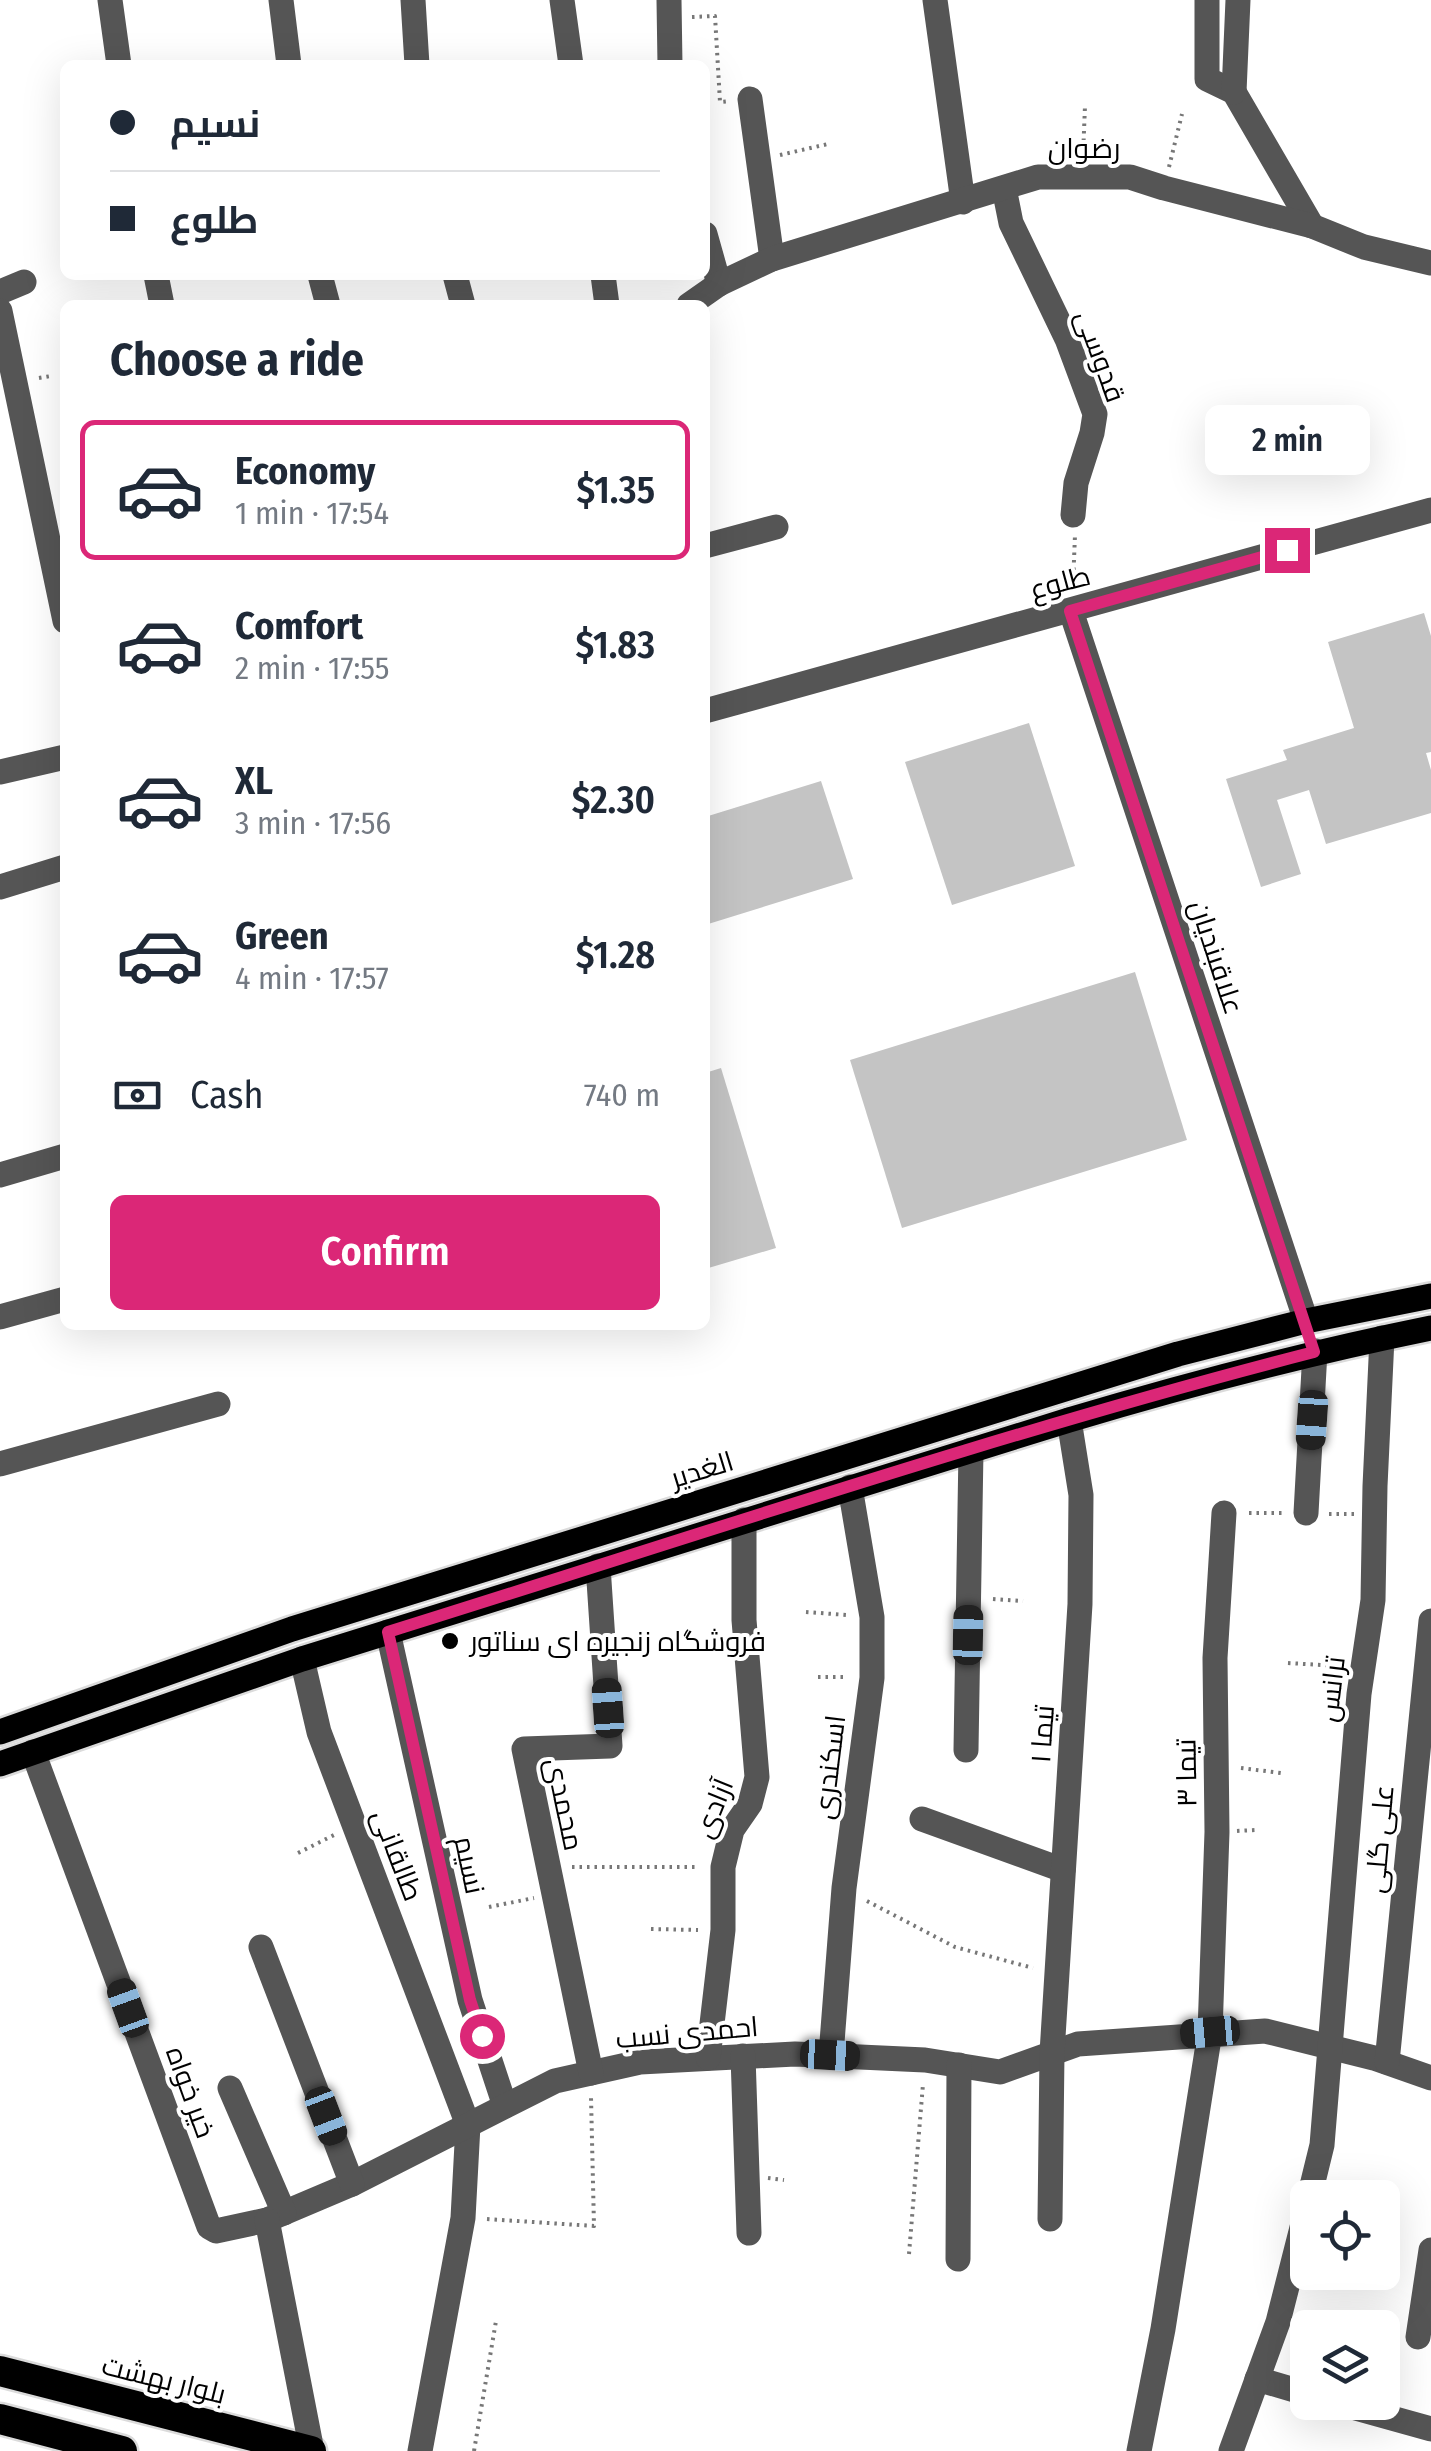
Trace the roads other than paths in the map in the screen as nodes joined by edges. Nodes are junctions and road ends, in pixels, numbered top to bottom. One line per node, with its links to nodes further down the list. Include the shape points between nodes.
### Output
1 (110, 0): 9 (street)
2 (281, 0): 10 (street)
3 (414, 0): 11 (street)
4 (562, 0): 12 (street)
5 (935, 0): 17 (street)
6 (1207, 0): 14 (street, via 1206,79)
7 (1238, 0): 14 (street)
8 (668, 9): 13 (street)
9 (118, 60)
10 (288, 60)
11 (418, 60)
12 (571, 60)
13 (670, 60)
14 (1234, 92): 18 (street)
15 (750, 100): 20 (street)
16 (1004, 188): 17 (street, رضوان); 18 (street, رضوان, via 1038,177 1130,177); 26 (street, قدوسی, via 1010,223 1067,339 1094,414)
17 (963, 202): 20 (street, رضوان)
18 (1312, 226): 21 (street, رضوان, via 1364,247)
19 (710, 252): 22 (street)
20 (772, 258): 22 (street, رضوان)
21 (1431, 262)
22 (719, 284): 23 (street, رضوان)
23 (696, 300)
24 (0, 311): 29 (street)
25 (1431, 510): 30 (street, طلوع)
26 (1072, 515)
27 (776, 527): 28 (street)
28 (710, 545)
29 (60, 596)
30 (1070, 611): 31 (street, طلوع); 41 (street, علاقبندیان)
31 (710, 710)
32 (60, 758): 33 (street)
33 (0, 772)
34 (60, 869): 35 (street)
35 (0, 887)
36 (60, 1157): 37 (street)
37 (0, 1175)
38 (1431, 1296): 41 (main road, الغدیر)
39 (60, 1300): 40 (street)
40 (0, 1317)
41 (1306, 1321): 44 (main road); 57 (main road, الغدیر, via 816,1464 292,1629)
42 (1431, 1328): 43 (main road)
43 (1382, 1338): 44 (main road); 65 (street, ترانس, via 1373,1600)
44 (1314, 1352): 46 (main road); 51 (street)
45 (218, 1404): 48 (street)
46 (1069, 1420): 47 (main road); 62 (street, تیما ۱, via 1081,1495 1080,1604)
47 (971, 1450): 49 (main road); 58 (street)
48 (0, 1464)
49 (850, 1487): 52 (main road); 67 (street, اسکندری, via 872,1617 872,1678)
50 (1224, 1513): 64 (street, تیما ۳, via 1215,1658 1218,1832)
51 (1306, 1513)
52 (744, 1520): 53 (main road); 69 (street, آزادی, via 744,1620 758,1778 732,1830 723,1867)
53 (598, 1566): 55 (main road); 72 (street, محمدی, via 610,1746 524,1749)
54 (1431, 1621): 70 (street, علی گلی)
55 (388, 1632): 56 (main road); 75 (street, نسیم, via 470,2000)
56 (302, 1659): 59 (main road); 76 (street, طالقانی, via 320,1732)
57 (0, 1732)
58 (966, 1750)
59 (34, 1752): 60 (main road); 79 (street, خیر خواه, via 209,2227 226,2231)
60 (0, 1764)
61 (922, 1820): 62 (street)
62 (1064, 1870): 66 (street, تیما ۱)
63 (261, 1946): 78 (street)
64 (1210, 2032): 65 (street, احمدی نسب, via 1265,2031); 66 (street, احمدی نسب, via 1078,2044); 95 (street, تیما ۳)
65 (1332, 2047): 70 (street, احمدی نسب); 77 (street, ترانس)
66 (1052, 2053): 71 (street, احمدی نسب, via 1000,2072); 80 (street, تیما ۱)
67 (830, 2055): 68 (street, احمدی نسب); 71 (street, احمدی نسب)
68 (743, 2056): 69 (street, احمدی نسب); 81 (street)
69 (708, 2058): 72 (street, احمدی نسب)
70 (1387, 2062): 73 (street, احمدی نسب)
71 (960, 2066): 83 (street)
72 (590, 2073): 75 (street, احمدی نسب, via 555,2081)
73 (1431, 2078)
74 (230, 2088): 79 (street)
75 (506, 2106): 76 (street, احمدی نسب)
76 (468, 2125): 78 (street, احمدی نسب); 94 (street, via 462,2218)
77 (1313, 2180)
78 (352, 2184): 79 (street, احمدی نسب)
79 (276, 2216): 93 (street)
80 (1050, 2219)
81 (749, 2233)
82 (1431, 2250): 85 (street)
83 (958, 2259)
84 (1290, 2274): 87 (street, ترانس)
85 (1418, 2337)
86 (0, 2371): 93 (highway, بلوار بهشت)
87 (1257, 2379): 88 (street); 96 (street, ترانس)
88 (1290, 2389)
89 (0, 2420): 92 (highway)
90 (1399, 2420): 91 (street)
91 (1431, 2429)
92 (122, 2451)
93 (311, 2451)
94 (420, 2451)
95 (1139, 2451)
96 (1231, 2451)

